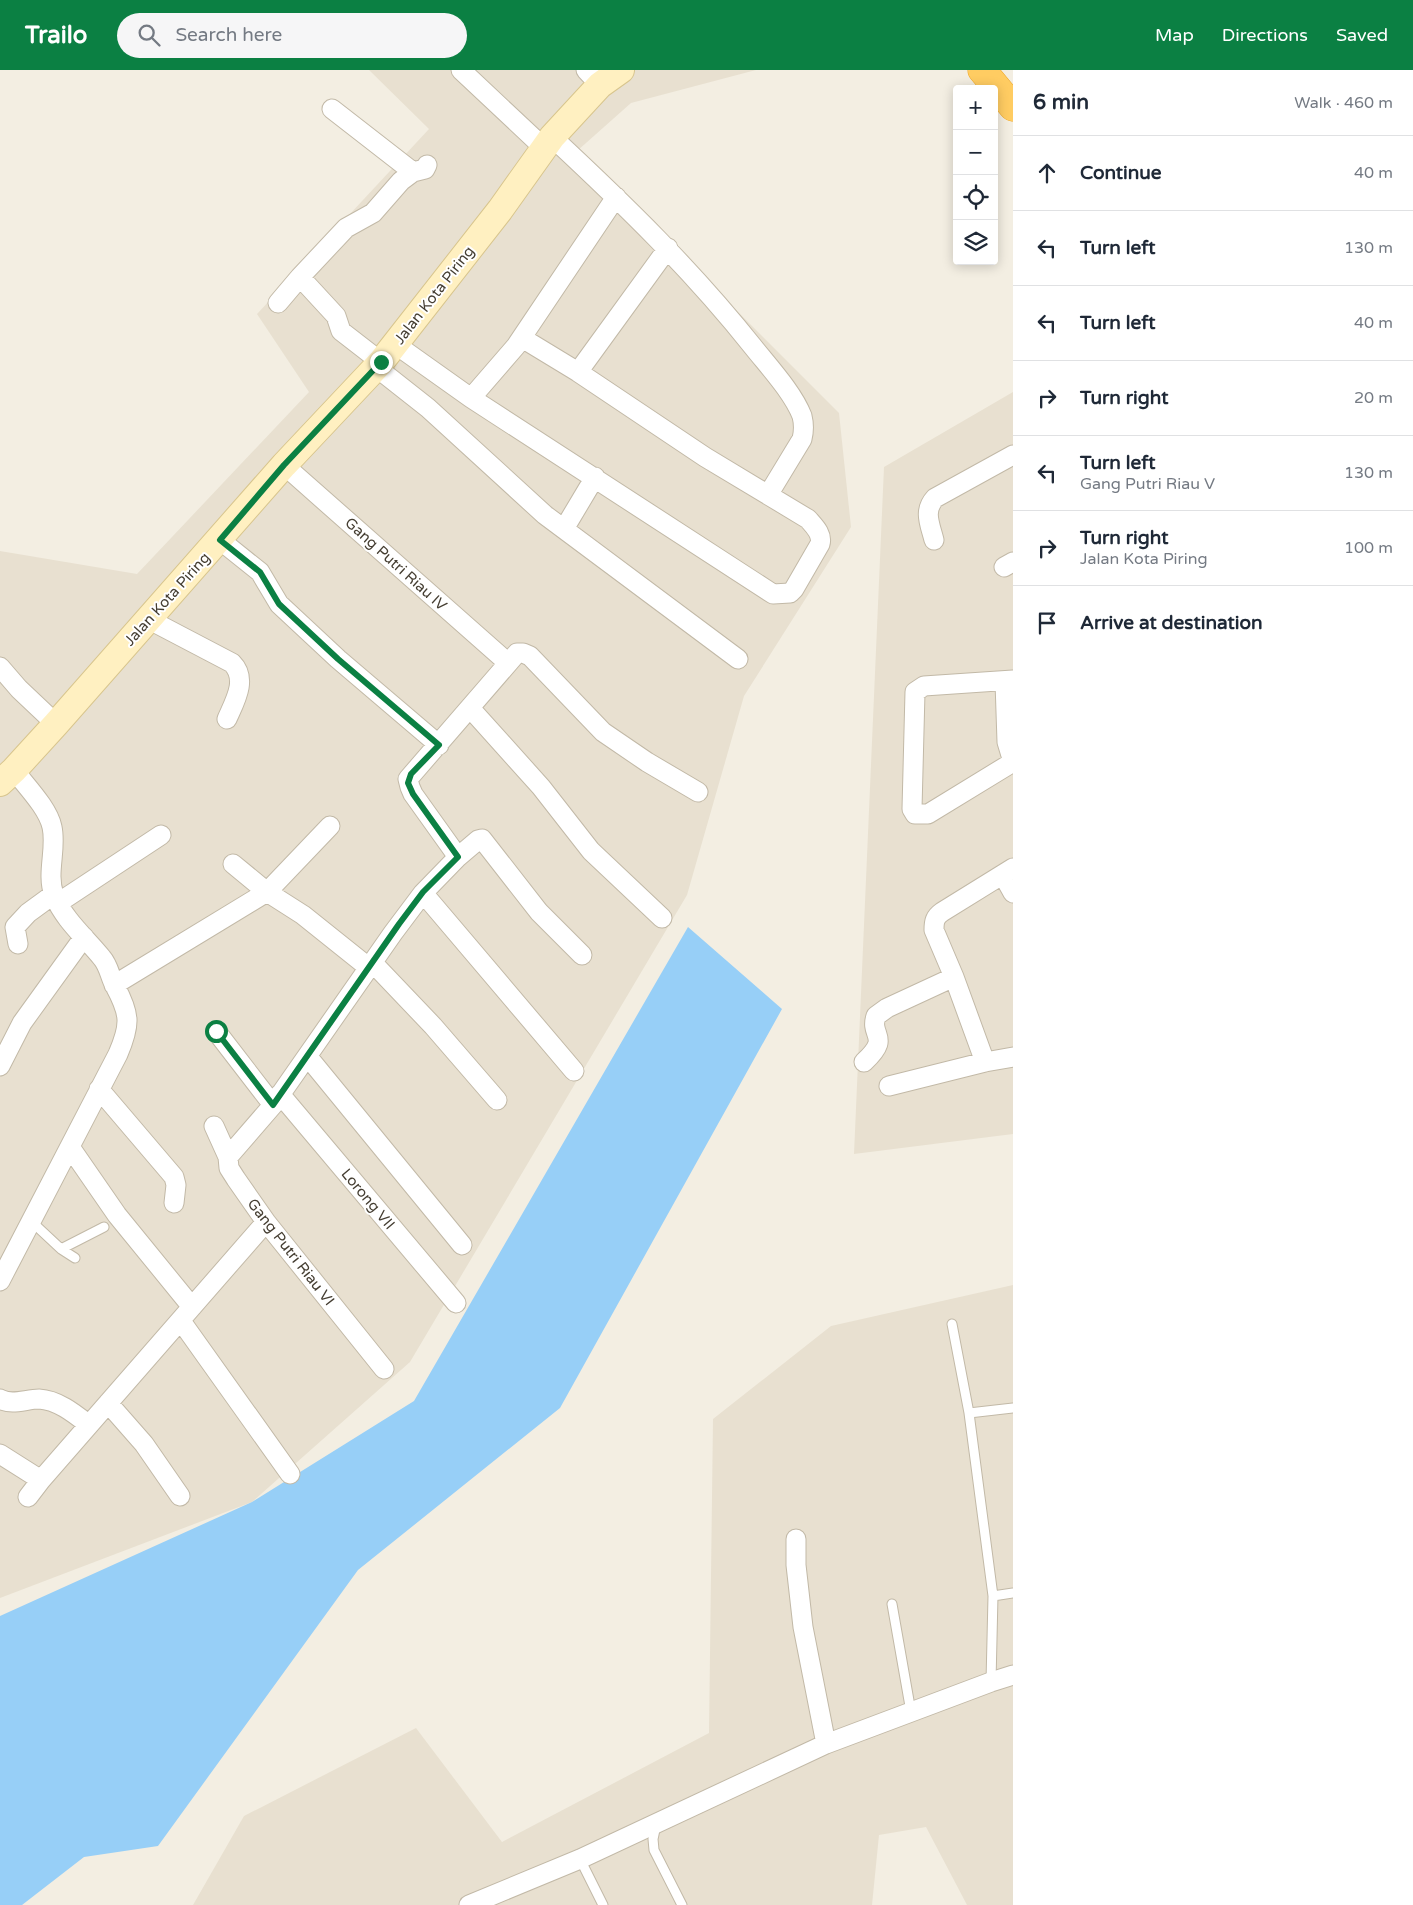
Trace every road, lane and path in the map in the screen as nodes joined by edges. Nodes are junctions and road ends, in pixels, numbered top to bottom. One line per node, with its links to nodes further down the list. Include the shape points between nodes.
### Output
1 (460, 70): 9 (street)
2 (621, 70): 5 (street, Jalan Kota Piring)
3 (982, 70): 7 (highway)
4 (1002, 70): 6 (highway)
5 (593, 78): 9 (street, Jalan Kota Piring)
6 (1013, 83)
7 (1013, 107)
8 (332, 109): 12 (street, via 420,168 401,181 373,213 346,228)
9 (548, 143): 10 (street); 15 (street, Jalan Kota Piring)
10 (616, 197): 11 (street); 14 (street)
11 (668, 248): 16 (street); 21 (street, via 773,371 802,418 802,439)
12 (300, 277): 13 (street); 15 (street, via 336,316 341,331)
13 (278, 303)
14 (522, 338): 16 (street); 17 (street)
15 (384, 358): 17 (street); 19 (street, Jalan Kota Piring); 22 (street, via 428,408)
16 (578, 372): 21 (street, via 704,457)
17 (471, 398): 20 (street)
18 (1013, 455): 24 (street, via 935,498 928,514)
19 (284, 465): 23 (street, Jalan Kota Piring); 27 (street, Gang Putri Riau IV)
20 (595, 477): 21 (street, via 773,594 781,595 794,589 822,539 808,519); 22 (street)
21 (768, 495)
22 (564, 529): 26 (street)
23 (220, 540): 25 (street, Jalan Kota Piring); 34 (street, via 260,572 279,604)
24 (934, 540)
25 (148, 619): 31 (street, via 237,668 240,682); 32 (street, Jalan Kota Piring)
26 (738, 659)
27 (508, 663): 30 (street); 37 (street, via 517,653 530,656 603,732)
28 (0, 667): 32 (street)
29 (1009, 681): 33 (street); 35 (street, via 924,686 915,692 912,809 915,814 928,814)
30 (470, 708): 34 (street); 47 (street, via 542,787 590,851)
31 (227, 719)
32 (56, 724): 36 (street, Jalan Kota Piring)
33 (1010, 744): 35 (street)
34 (439, 745): 40 (street, via 411,774 408,783)
35 (1013, 762)
36 (7, 777): 46 (street, via 42,807 52,827 51,880)
37 (698, 792)
38 (330, 826): 43 (street)
39 (161, 835): 46 (street)
40 (458, 857): 44 (street); 50 (street, via 482,839 539,912)
41 (233, 864): 43 (street)
42 (1008, 871): 45 (street); 52 (street, via 948,907 935,919 934,930)
43 (267, 892): 51 (street); 53 (street)
44 (423, 892): 51 (street); 60 (street)
45 (1013, 894)
46 (56, 898): 48 (street); 49 (street, via 28,913 15,927)
47 (662, 918)
48 (84, 937): 53 (street, via 104,960); 59 (street, via 22,1023)
49 (18, 944)
50 (582, 955)
51 (370, 965): 55 (street); 64 (street, via 433,1026)
52 (954, 977): 57 (street, via 876,1016 878,1047); 58 (street)
53 (114, 984): 62 (street, via 128,1016 125,1038)
54 (216, 1031): 63 (street, Lorong VII)
55 (308, 1057): 63 (street); 72 (street)
56 (1013, 1057): 58 (street)
57 (864, 1062)
58 (985, 1062): 61 (street)
59 (0, 1066)
60 (574, 1071)
61 (889, 1086)
62 (98, 1089): 66 (street); 68 (street, via 174,1177)
63 (277, 1100): 67 (street); 76 (street, Lorong VII)
64 (497, 1100)
65 (214, 1126): 67 (street, Gang Putri Riau VI)
66 (70, 1147): 69 (street); 77 (street)
67 (228, 1158): 70 (street, Gang Putri Riau VI, via 229,1168)
68 (174, 1204)
69 (31, 1221): 73 (lane); 75 (street)
70 (266, 1222): 77 (street); 79 (street, Gang Putri Riau VI)
71 (104, 1227): 73 (lane)
72 (462, 1245)
73 (61, 1249): 74 (lane)
74 (75, 1258)
75 (0, 1281)
76 (456, 1304)
77 (186, 1314): 81 (street); 86 (street)
78 (952, 1324): 83 (lane)
79 (384, 1369)
80 (0, 1399): 84 (street, via 10,1402 44,1400 69,1410)
81 (108, 1403): 84 (street); 88 (street, via 144,1444)
82 (1013, 1408): 83 (lane)
83 (969, 1413): 92 (lane)
84 (89, 1425): 87 (street)
85 (0, 1454): 87 (street)
86 (290, 1474)
87 (40, 1480): 89 (street)
88 (180, 1496)
89 (28, 1497)
90 (796, 1538): 97 (street, via 802,1627)
91 (1013, 1593): 92 (lane)
92 (993, 1596): 95 (lane)
93 (892, 1604): 96 (lane)
94 (1013, 1675): 95 (street)
95 (992, 1682): 96 (street)
96 (911, 1712): 97 (street)
97 (826, 1744): 98 (street)
98 (656, 1823): 99 (street); 102 (lane, via 654,1850)
99 (580, 1859): 100 (street); 101 (lane)
100 (470, 1905)
101 (603, 1905)
102 (682, 1905)

